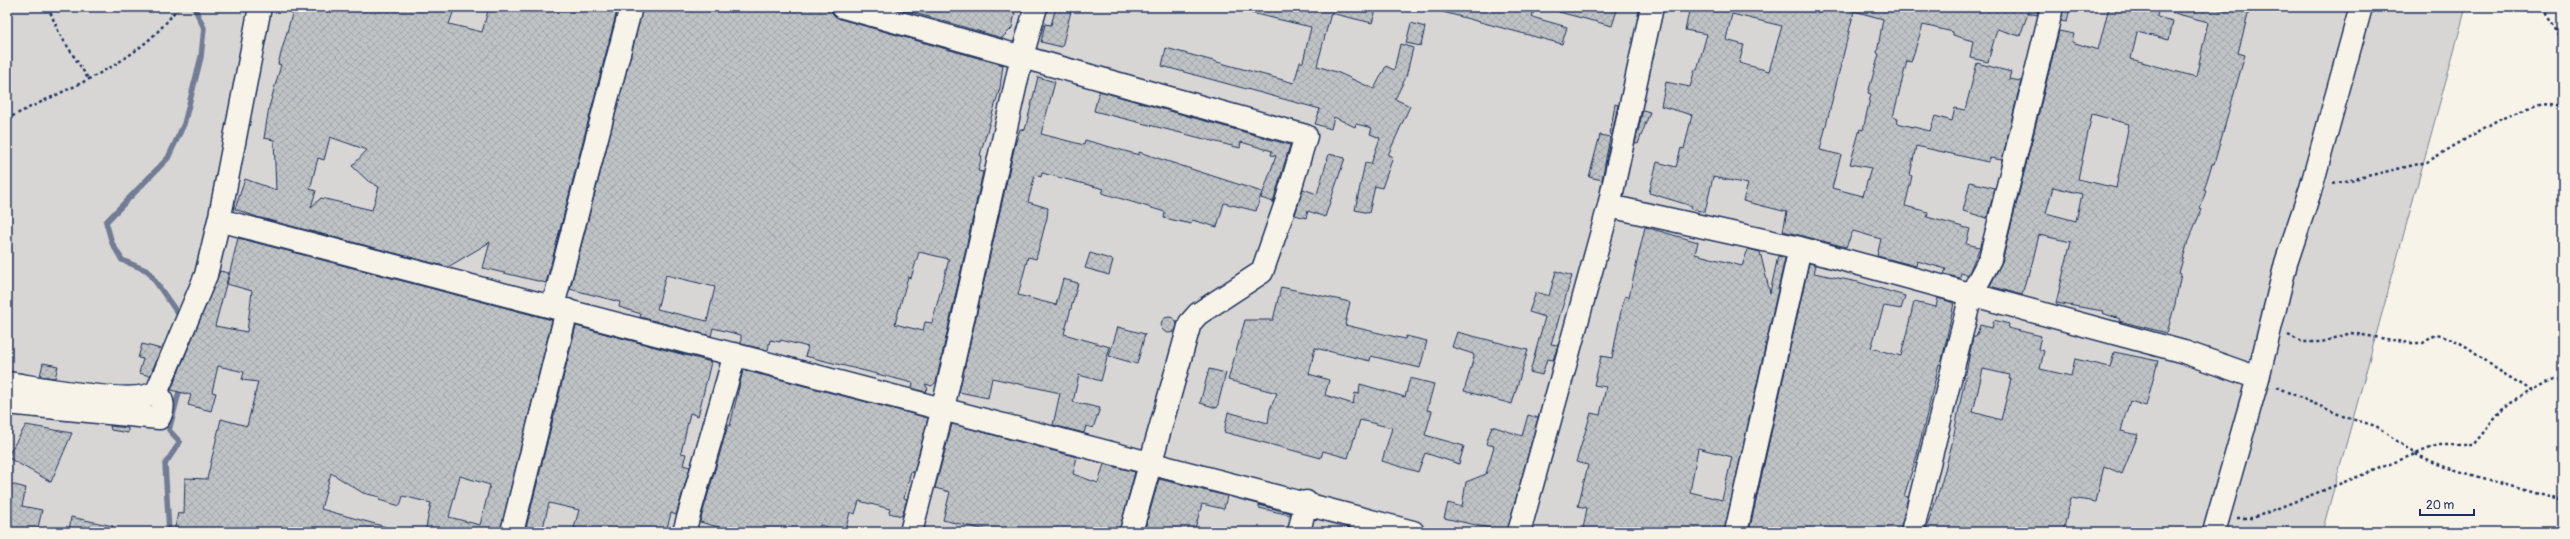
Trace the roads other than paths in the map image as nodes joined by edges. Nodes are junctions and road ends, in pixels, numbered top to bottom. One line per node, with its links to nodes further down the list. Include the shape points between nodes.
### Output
1 (260, 7): 10 (street)
2 (631, 7): 13 (street)
3 (843, 7): 8 (street)
4 (1036, 7): 8 (street)
5 (1652, 7): 9 (street)
6 (2052, 7): 12 (street, via 1990,259)
7 (2361, 7): 15 (street, via 2311,188 2286,263)
8 (1022, 56): 19 (street); 20 (street, via 1306,136 1262,272 1198,314 1190,324)
9 (1609, 206): 11 (street); 29 (street)
10 (219, 220): 13 (street); 17 (street, via 206,275)
11 (1800, 248): 12 (street); 30 (street)
12 (1971, 294): 15 (street, via 2184,352); 31 (street)
13 (560, 308): 14 (street); 23 (street)
14 (735, 354): 19 (street); 24 (street)
15 (2258, 378): 22 (street)
16 (7, 383): 17 (street, via 128,399 152,395)
17 (157, 391): 18 (street, via 163,401 159,418)
18 (7, 402)
19 (943, 408): 20 (street); 25 (street)
20 (1150, 462): 21 (street); 26 (street)
21 (1306, 502): 27 (street); 28 (street)
22 (2215, 526)
23 (512, 532)
24 (684, 532)
25 (911, 532)
26 (1131, 532)
27 (1299, 532)
28 (1413, 532)
29 (1519, 532)
30 (1736, 532)
31 (1912, 532)

